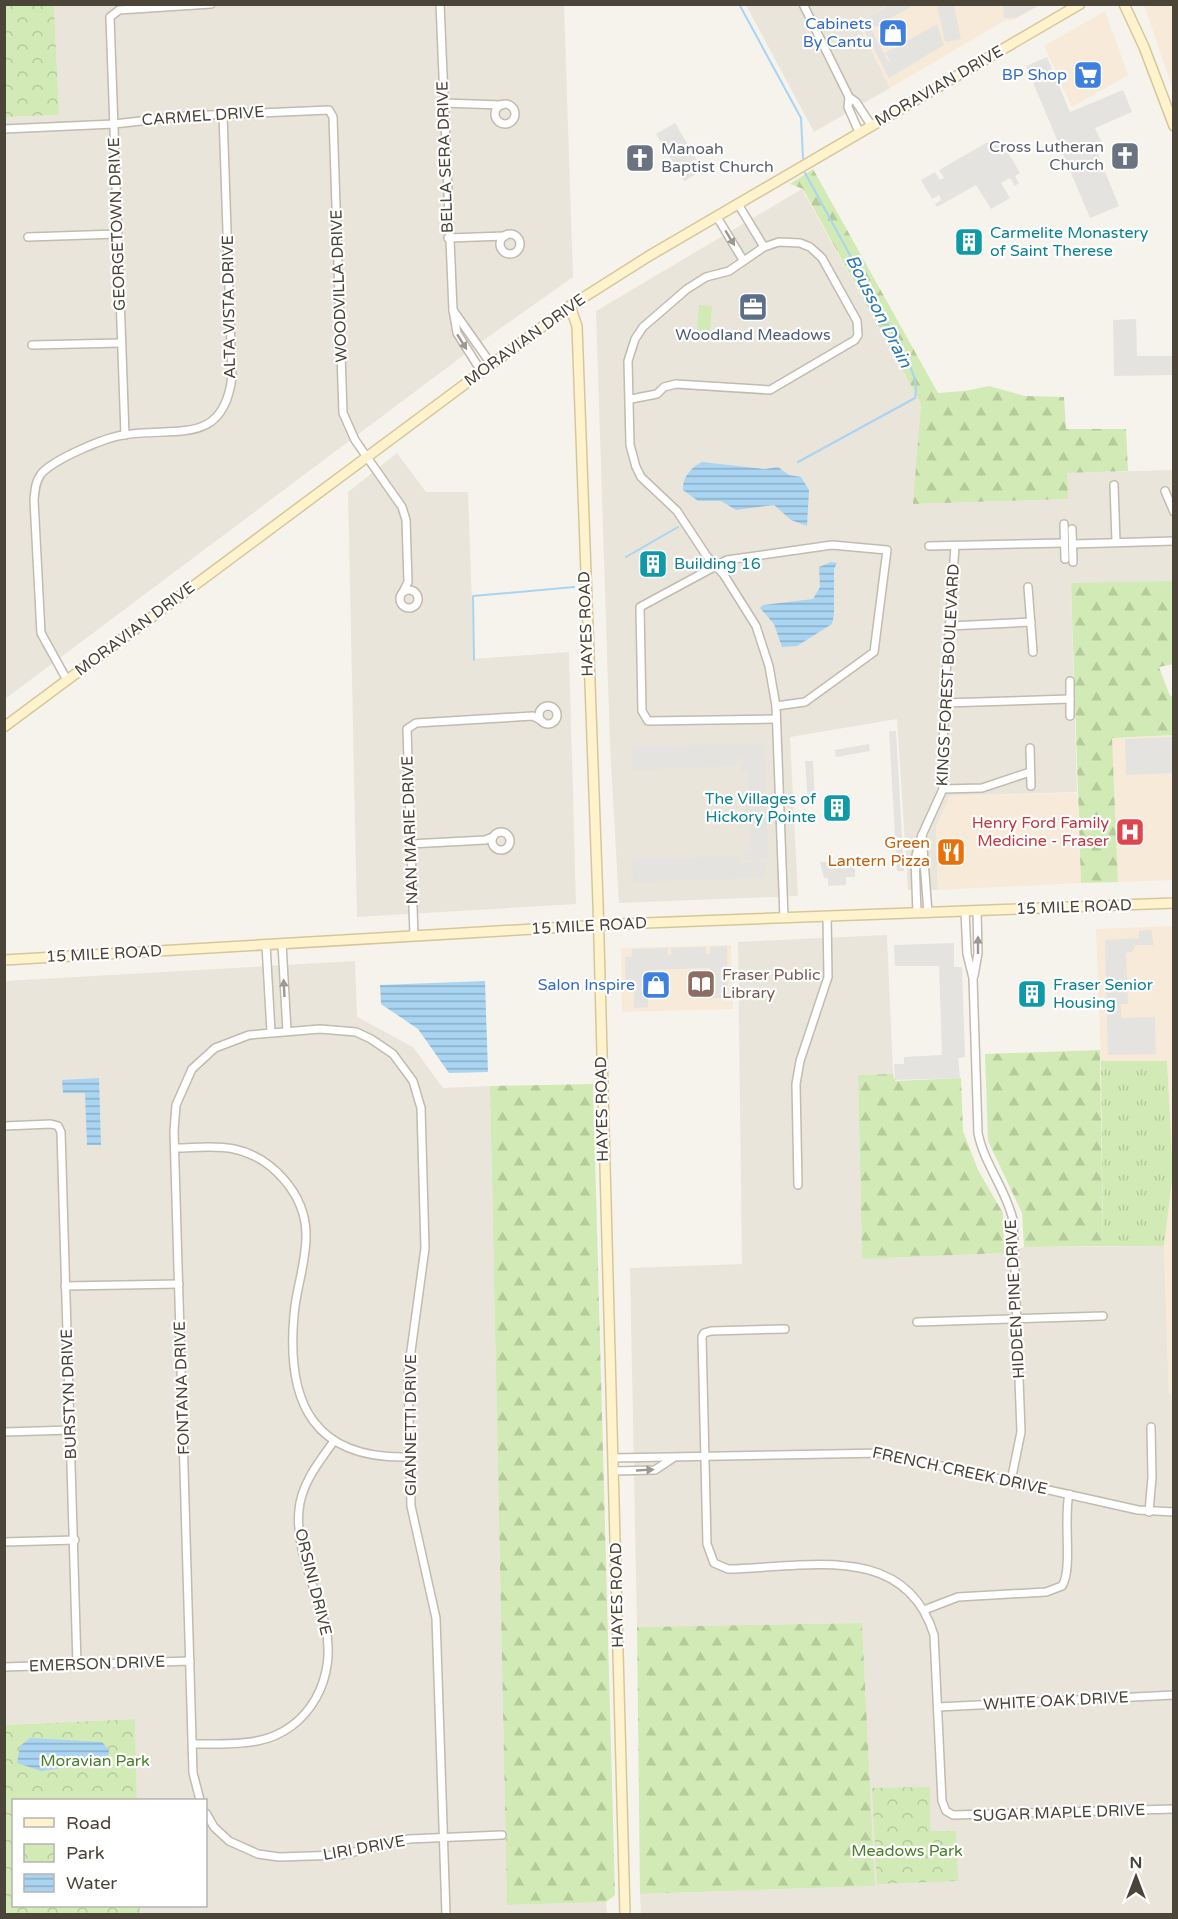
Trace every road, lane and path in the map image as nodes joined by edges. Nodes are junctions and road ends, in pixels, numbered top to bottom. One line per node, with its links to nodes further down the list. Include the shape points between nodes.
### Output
1 (211, 4): 13 (street, GEORGETOWN DRIVE, via 119,10 112,14)
2 (440, 4): 7 (street, BELLA SERA DRIVE)
3 (802, 4): 6 (street)
4 (1080, 4): 14 (street, MORAVIAN DRIVE)
5 (1124, 4): 15 (street)
6 (849, 97): 14 (street); 17 (street, via 848,106)
7 (443, 103): 8 (street); 23 (street, BELLA SERA DRIVE)
8 (490, 104): 9 (street); 12 (street)
9 (502, 105): 12 (street); 12 (street, via 512,107 514,118 503,123)
10 (329, 110): 11 (street, CARMEL DRIVE); 36 (street, WOODVILLA DRIVE, via 333,117 343,413 347,427)
11 (223, 114): 13 (street, CARMEL DRIVE); 35 (street, ALTA VISTA DRIVE, via 231,391 221,412 197,430)
12 (496, 115)
13 (114, 124): 16 (street, CARMEL DRIVE); 20 (street, GEORGETOWN DRIVE)
14 (871, 125): 17 (street, MORAVIAN DRIVE)
15 (1173, 126)
16 (4, 129)
17 (859, 132): 18 (street, MORAVIAN DRIVE)
18 (738, 204): 19 (street, MORAVIAN DRIVE); 26 (street)
19 (717, 217): 27 (street, one-way to 27); 28 (street, MORAVIAN DRIVE)
20 (117, 234): 22 (street); 30 (street, GEORGETOWN DRIVE)
21 (505, 236): 24 (street); 25 (street); 25 (street, via 516,237 519,248 508,254)
22 (28, 237)
23 (448, 238): 24 (street); 29 (street, BELLA SERA DRIVE)
24 (495, 238): 25 (street)
25 (501, 245)
26 (764, 247): 27 (street); 34 (street, via 789,242 816,251 857,321 856,339 770,390 676,384 657,394)
27 (743, 260): 34 (street, via 729,271 697,281 643,327 628,361)
28 (570, 306): 32 (street, MORAVIAN DRIVE); 84 (street, HAYES ROAD, via 577,326)
29 (453, 310): 32 (street); 33 (street, BELLA SERA DRIVE, one-way to 33, via 457,333)
30 (121, 343): 31 (street); 35 (street, GEORGETOWN DRIVE)
31 (32, 345)
32 (491, 364): 33 (street, MORAVIAN DRIVE)
33 (482, 371): 36 (street, MORAVIAN DRIVE)
34 (631, 399): 49 (street, via 630,445 636,467 641,477 677,511)
35 (124, 435): 57 (street, ALTA VISTA DRIVE, via 57,462 36,483 40,627 45,644)
36 (366, 456): 50 (street, WOODVILLA DRIVE, via 402,507); 57 (street, MORAVIAN DRIVE)
37 (1114, 485): 43 (street)
38 (1165, 491): 39 (street)
39 (1173, 512)
40 (1064, 524): 44 (street)
41 (1072, 528): 44 (street)
42 (1173, 541): 43 (street)
43 (1116, 542): 44 (street)
44 (1069, 543): 46 (street); 47 (street); 48 (street)
45 (929, 546): 46 (street)
46 (955, 546): 55 (street, KINGS FOREST BOULEVARD)
47 (1065, 559)
48 (1073, 562)
49 (714, 566): 61 (street, via 724,575 756,626); 61 (street, via 727,560 832,545 887,550 874,652 805,702); 65 (street, via 640,607 643,715 656,722)
50 (408, 582): 52 (street); 53 (street)
51 (1028, 587): 54 (street)
52 (414, 591): 53 (street); 53 (street, via 418,602 411,607 401,602)
53 (403, 592)
54 (1030, 622): 55 (street); 56 (street)
55 (949, 626): 60 (street, KINGS FOREST BOULEVARD)
56 (1033, 652)
57 (67, 680): 67 (street, MORAVIAN DRIVE)
58 (1070, 681): 59 (street)
59 (1070, 699): 60 (street); 64 (street)
60 (944, 703): 71 (street, KINGS FOREST BOULEVARD)
61 (776, 706): 65 (street)
62 (541, 710): 63 (street); 66 (street); 66 (street, via 551,706 557,712 553,722)
63 (533, 716): 66 (street); 75 (street, NAN MARIE DRIVE, via 409,725 406,733)
64 (1070, 716)
65 (776, 718): 83 (street)
66 (542, 721)
67 (4, 727)
68 (1030, 748): 69 (street)
69 (1030, 772): 70 (street); 71 (street, via 982,788)
70 (1030, 786)
71 (943, 789): 72 (street, KINGS FOREST BOULEVARD)
72 (922, 835): 80 (street, KINGS FOREST BOULEVARD, via 915,859); 81 (street, KINGS FOREST BOULEVARD)
73 (493, 837): 74 (street); 76 (street); 76 (street, via 503,832 510,842 502,850)
74 (485, 840): 75 (street); 76 (street)
75 (410, 844): 85 (street, NAN MARIE DRIVE)
76 (492, 845)
77 (1173, 903): 79 (street, 15 MILE ROAD)
78 (965, 911): 79 (street, 15 MILE ROAD); 81 (street, 15 MILE ROAD); 89 (street, HIDDEN PINE DRIVE, via 967,954)
79 (977, 911): 89 (street, HIDDEN PINE DRIVE, one-way to 79)
80 (917, 913): 81 (street, 15 MILE ROAD); 82 (street, 15 MILE ROAD)
81 (928, 913)
82 (827, 916): 83 (street, 15 MILE ROAD); 94 (street, via 828,977 796,1084)
83 (784, 917): 84 (street, 15 MILE ROAD)
84 (598, 925): 85 (street, 15 MILE ROAD); 107 (street, HAYES ROAD)
85 (414, 936): 86 (street, 15 MILE ROAD)
86 (282, 944): 87 (street, 15 MILE ROAD); 90 (street, one-way to 86)
87 (266, 945): 88 (street, 15 MILE ROAD); 91 (street)
88 (4, 960)
89 (974, 978): 98 (street, HIDDEN PINE DRIVE, via 978,1133 1013,1220)
90 (287, 1031): 91 (street, FONTANA DRIVE); 105 (street, GIANNETTI DRIVE, via 338,1030 372,1039 405,1066 421,1108 426,1248 408,1365)
91 (271, 1032): 93 (street, FONTANA DRIVE, via 230,1040 207,1053 192,1069 176,1105)
92 (4, 1126): 96 (street, BURSTYN DRIVE, via 51,1124 61,1132)
93 (175, 1148): 95 (street, FONTANA DRIVE); 104 (street, via 244,1152 271,1166 296,1198 306,1234 294,1320 296,1382 310,1417)
94 (798, 1185)
95 (179, 1284): 96 (street); 117 (street, FONTANA DRIVE)
96 (65, 1286): 102 (street, BURSTYN DRIVE)
97 (1103, 1316): 98 (street)
98 (1018, 1319): 99 (street); 110 (street, HIDDEN PINE DRIVE, via 1021,1432)
99 (917, 1322)
100 (785, 1329): 106 (street, via 704,1333)
101 (1151, 1427): 112 (street)
102 (71, 1430): 103 (street); 114 (street, BURSTYN DRIVE)
103 (4, 1432)
104 (334, 1441): 105 (street, via 372,1457); 122 (street, ORSINI DRIVE, via 308,1481 298,1511 299,1536 328,1641 327,1670 319,1693 310,1710 294,1725 270,1738)
105 (410, 1457): 127 (street, GIANNETTI DRIVE, via 414,1526 436,1618)
106 (705, 1457): 108 (street, FRENCH CREEK DRIVE); 110 (street, FRENCH CREEK DRIVE, via 883,1453); 116 (street, via 707,1544 714,1563 728,1569 846,1565 870,1569 894,1580)
107 (613, 1458): 108 (street, FRENCH CREEK DRIVE); 109 (street, HAYES ROAD)
108 (673, 1458): 109 (street, FRENCH CREEK DRIVE, one-way to 108, via 656,1470)
109 (614, 1471): 129 (street, HAYES ROAD)
110 (1011, 1481): 111 (street, FRENCH CREEK DRIVE)
111 (1069, 1494): 112 (street, FRENCH CREEK DRIVE); 116 (street, via 1065,1514 1068,1572 1062,1586 1046,1592 958,1597)
112 (1149, 1512): 113 (street, FRENCH CREEK DRIVE)
113 (1173, 1512)
114 (75, 1539): 115 (street); 118 (street, BURSTYN DRIVE)
115 (4, 1542)
116 (924, 1610): 121 (street, via 936,1649)
117 (190, 1661): 118 (street, EMERSON DRIVE); 122 (street, FONTANA DRIVE)
118 (77, 1664): 119 (street, EMERSON DRIVE)
119 (4, 1667)
120 (1173, 1695): 121 (street, WHITE OAK DRIVE)
121 (938, 1707): 124 (street, SUGAR MAPLE DRIVE, via 942,1801 946,1811 963,1816)
122 (193, 1744): 123 (street, FONTANA DRIVE, via 193,1773)
123 (200, 1799)
124 (1173, 1809)
125 (207, 1815): 127 (street, LIRI DRIVE, via 214,1827 230,1840 258,1854 279,1857 341,1855 409,1839)
126 (502, 1835): 127 (street, LIRI DRIVE)
127 (443, 1838): 128 (street, GIANNETTI DRIVE)
128 (446, 1914)
129 (625, 1914)

